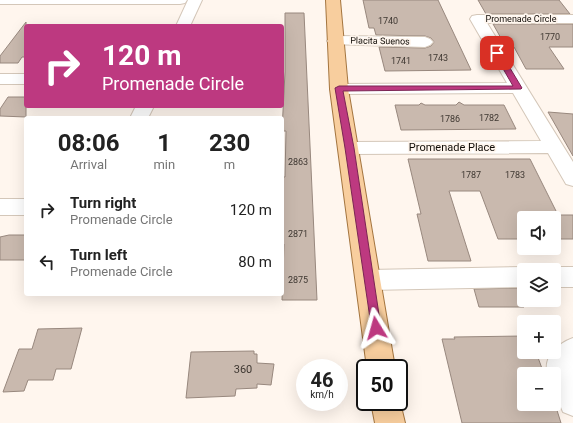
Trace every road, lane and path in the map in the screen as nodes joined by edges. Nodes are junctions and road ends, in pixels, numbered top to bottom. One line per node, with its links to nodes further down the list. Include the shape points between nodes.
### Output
1 (0, 0): 2 (street)
2 (180, 0)
3 (195, 0): 6 (street)
4 (333, 0): 7 (main road)
5 (573, 19): 12 (street, Promenade Circle, via 477,19)
6 (183, 24)
7 (335, 41): 8 (street, Placita Suenos); 11 (main road)
8 (425, 42)
9 (0, 79): 10 (street)
10 (24, 79)
11 (339, 88): 12 (street); 14 (main road)
12 (518, 88): 13 (street, Promenade Circle)
13 (555, 147): 14 (street, Promenade Place); 15 (street, Promenade Circle)
14 (350, 148): 21 (main road)
15 (573, 178)
16 (0, 207): 17 (street)
17 (24, 207)
18 (517, 277): 21 (street)
19 (561, 277): 20 (street)
20 (573, 277)
21 (369, 280): 23 (main road)
22 (573, 350): 24 (street, via 564,356 561,370)
23 (380, 359)
24 (573, 402)
25 (388, 411): 26 (main road)
26 (390, 423)

